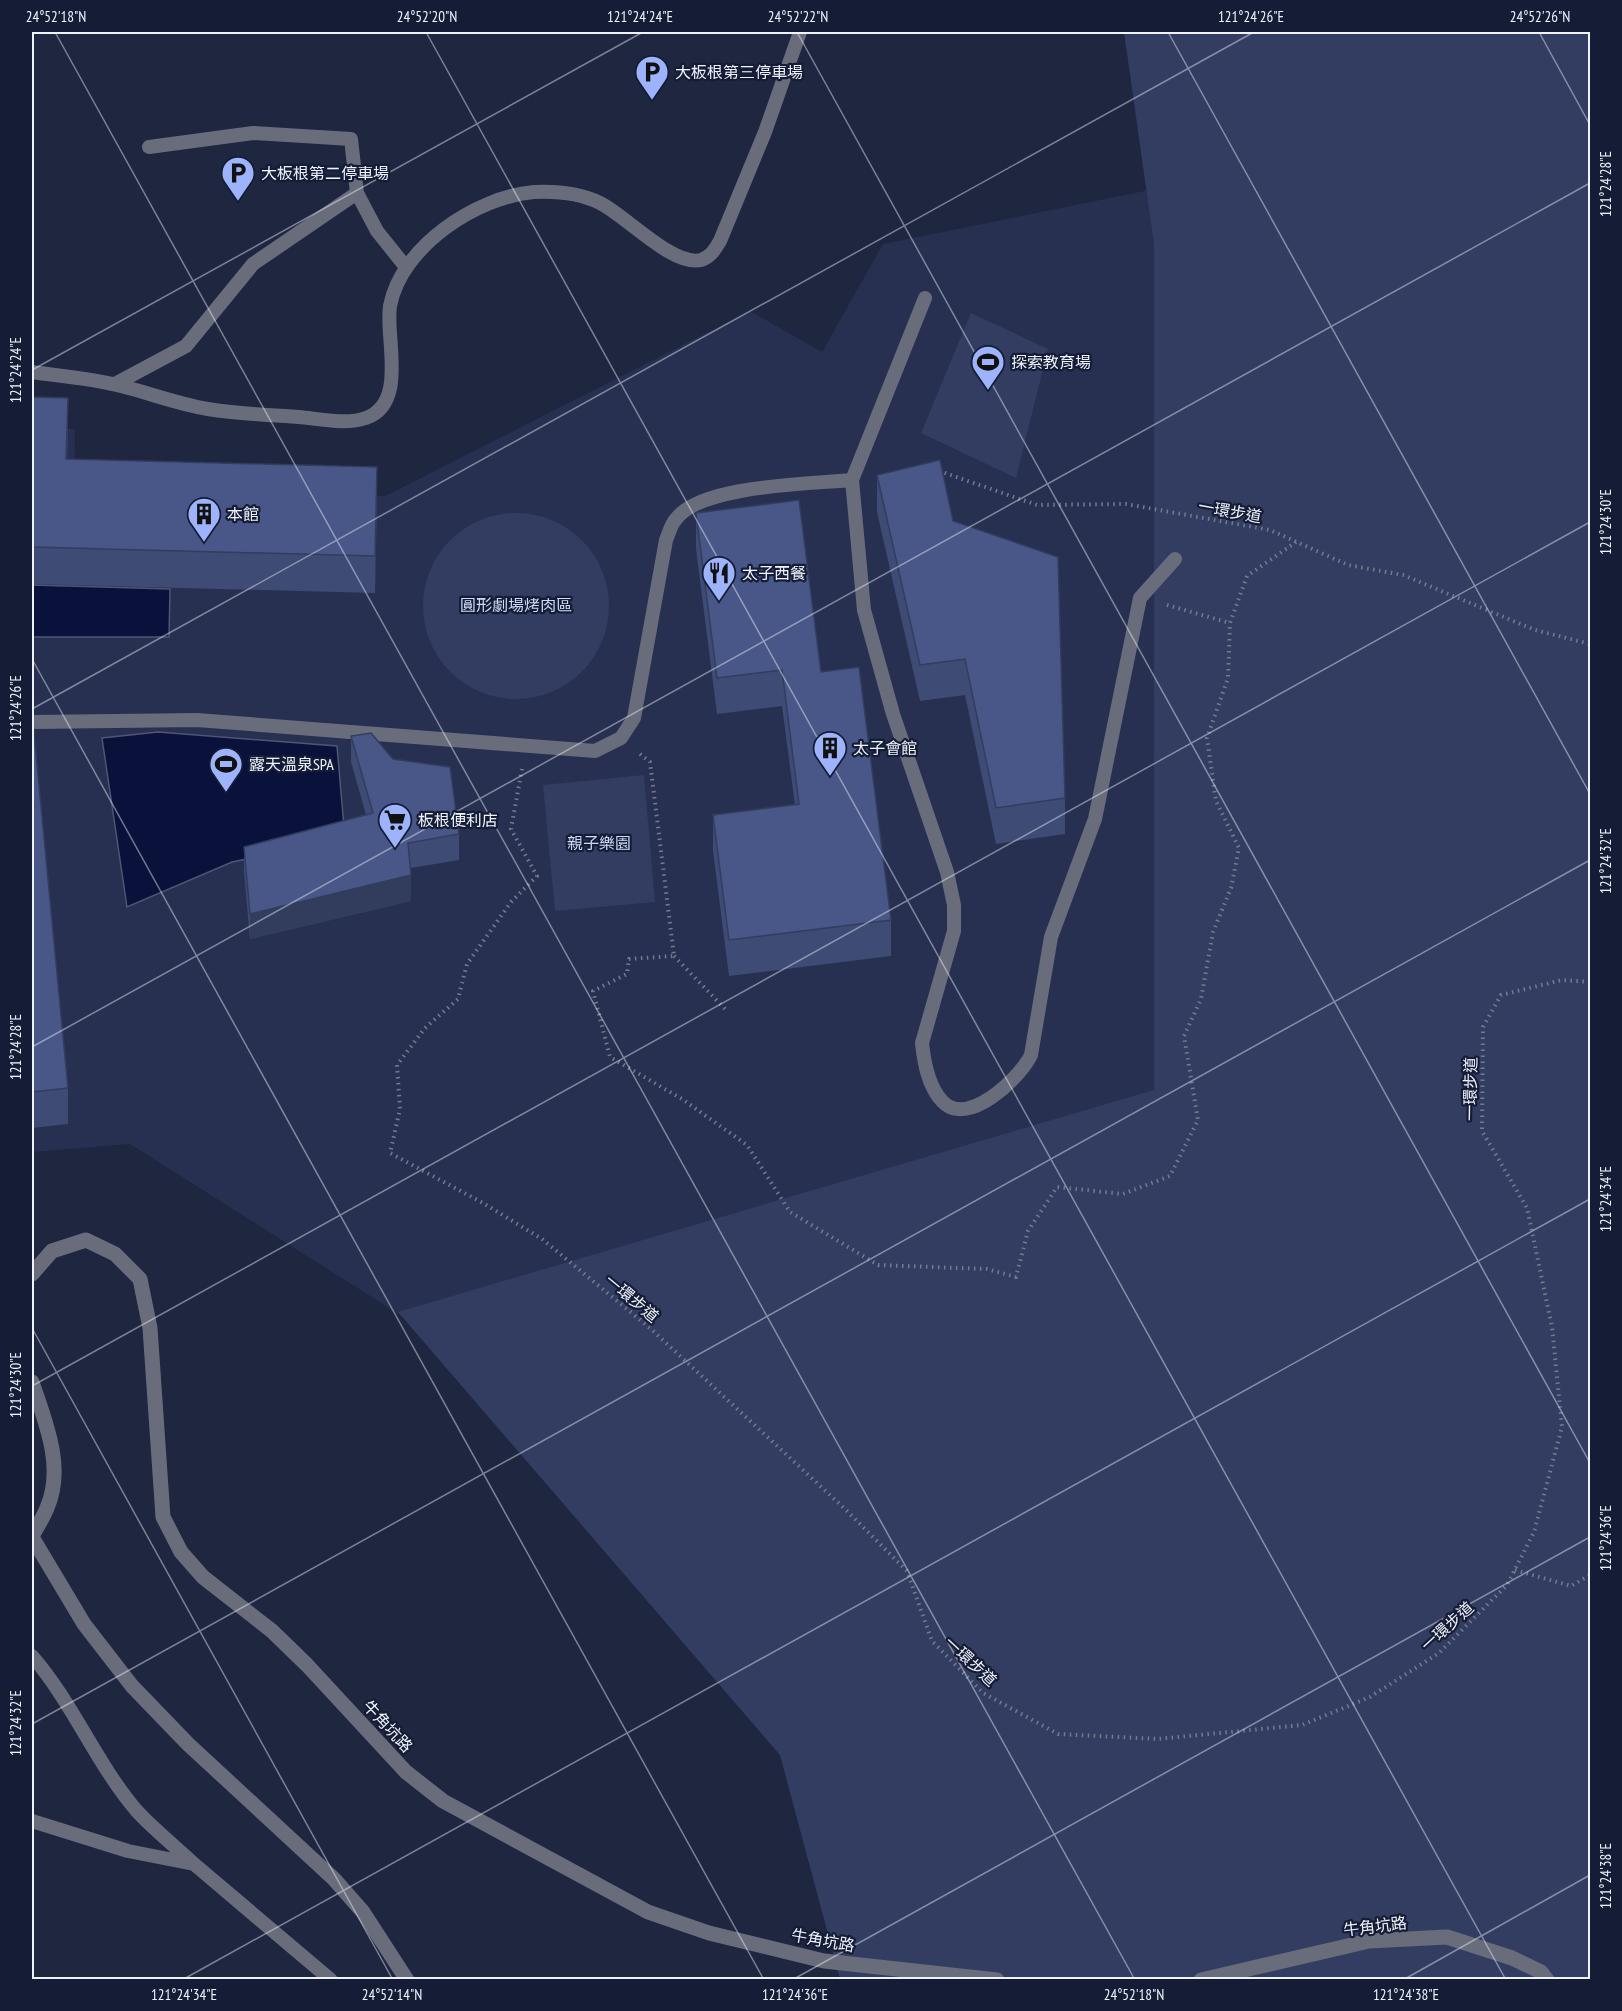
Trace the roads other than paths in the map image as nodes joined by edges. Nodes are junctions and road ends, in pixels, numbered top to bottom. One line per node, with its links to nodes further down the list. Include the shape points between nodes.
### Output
1 (801, 32): 4 (lane, via 765,132 712,254 700,260 684,258 601,203 565,192 532,192 492,203 446,226)
2 (149, 147): 3 (lane, via 253,133 351,139)
3 (357, 193): 4 (lane, via 377,231); 7 (lane, via 253,264 186,346)
4 (405, 266): 7 (lane, via 390,306 392,378 385,404 367,418 344,421 208,409)
5 (925, 298): 8 (lane)
6 (32, 372): 7 (lane)
7 (115, 384)
8 (852, 480): 9 (lane, via 864,610 954,905 954,931 922,1043 933,1086 942,1102 955,1109 971,1107 1009,1086 1031,1055 1051,937 1095,819 1140,598); 10 (lane, via 730,492 694,504 676,519 666,540 634,718 621,738 595,751 197,720)
9 (1175, 559)
10 (32, 722)
11 (32, 1274): 19 (street, 牛角坑路, via 52,1251 86,1240 116,1254 140,1279 150,1328 163,1517 181,1552 202,1577 272,1631 308,1665 406,1772 443,1801 648,1912 709,1934 824,1961)
12 (32, 1382): 13 (street, via 48,1431 55,1473 48,1507)
13 (32, 1537): 18 (street, via 84,1624 132,1686 188,1744 334,1879 363,1912)
14 (32, 1656): 16 (lane, via 137,1810)
15 (32, 1821): 16 (lane, via 128,1851)
16 (194, 1864): 17 (lane)
17 (332, 1980)
18 (407, 1980)
19 (997, 1980)
20 (1201, 1980): 21 (street, 牛角坑路, via 1369,1941 1447,1937 1512,1958 1541,1972)
21 (1547, 1980)

